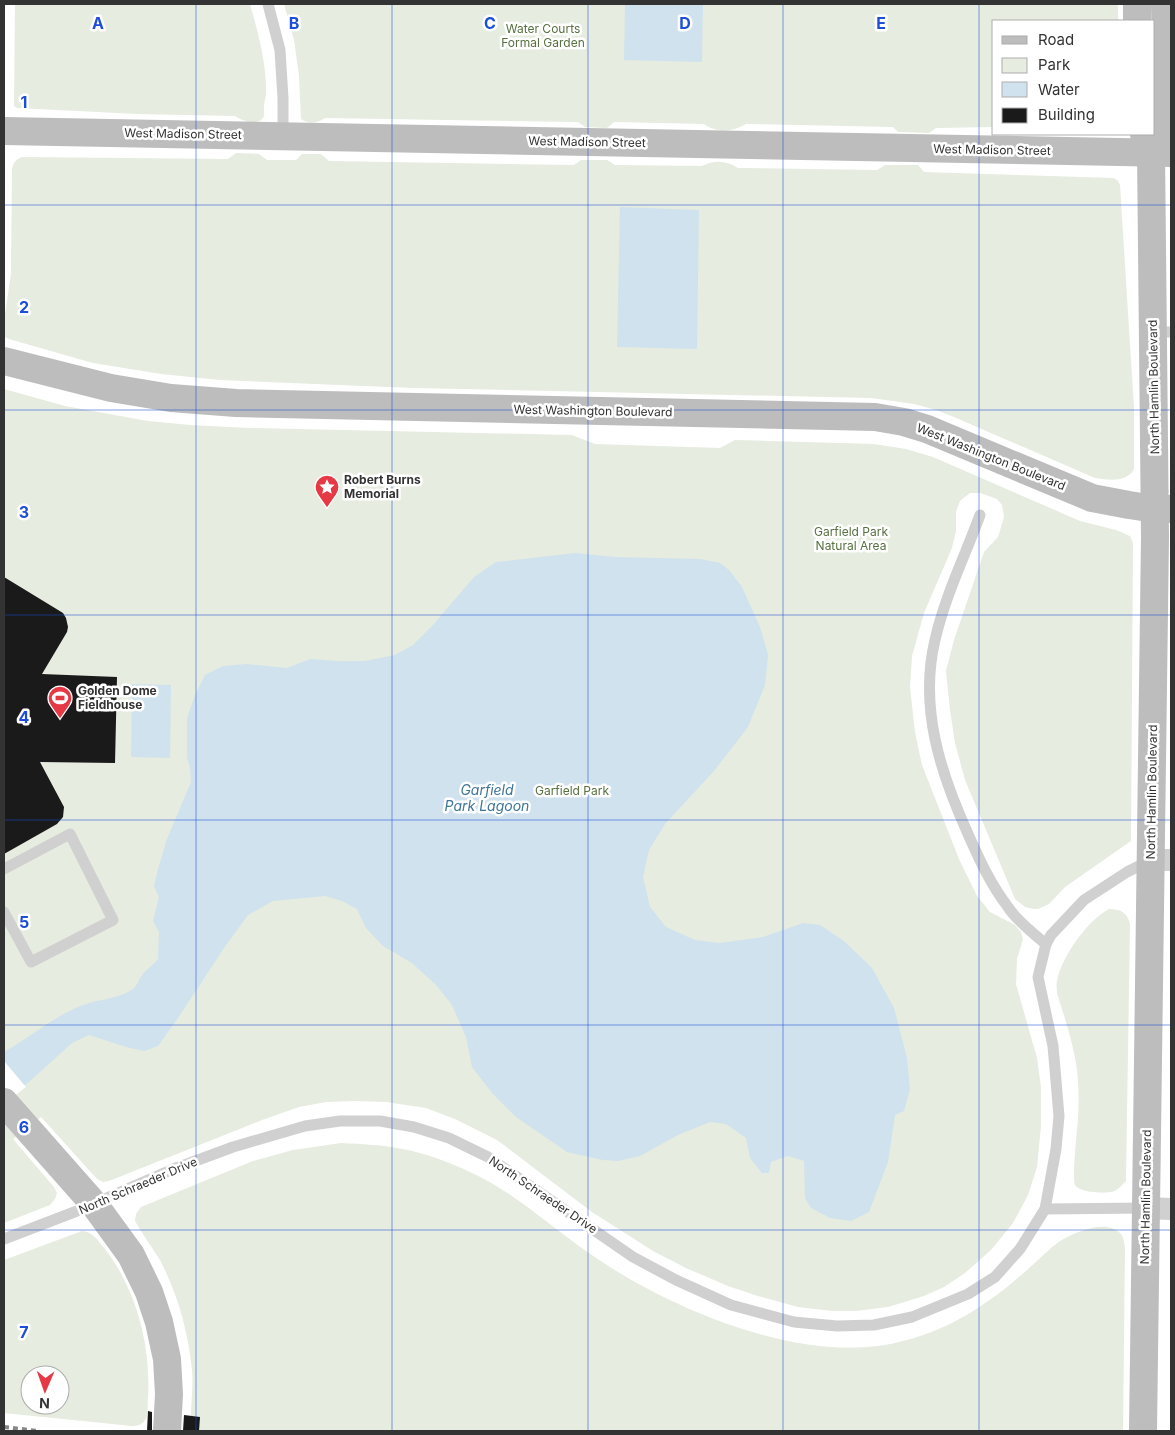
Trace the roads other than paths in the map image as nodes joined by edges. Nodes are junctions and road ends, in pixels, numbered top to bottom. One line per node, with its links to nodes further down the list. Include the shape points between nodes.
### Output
1 (268, 4): 7 (lane, via 280,50)
2 (1137, 4): 4 (street)
3 (1165, 4): 5 (street)
4 (1137, 20)
5 (1169, 95): 8 (street, via 1167,121)
6 (4, 131): 7 (street, West Madison Street)
7 (283, 136): 8 (street, West Madison Street)
8 (1155, 146): 9 (street, North Hamlin Boulevard)
9 (1162, 332): 11 (street, North Hamlin Boulevard)
10 (4, 361): 11 (street, West Washington Boulevard, via 111,388 236,404 875,417 927,429 1092,498)
11 (1163, 509): 13 (street, North Hamlin Boulevard)
12 (980, 515): 16 (lane, via 946,600 934,641 929,679 930,709 945,780 982,865 1008,909)
13 (1161, 860): 16 (lane, via 1127,872 1084,900); 19 (street, North Hamlin Boulevard)
14 (4, 869): 15 (lane, via 70,834 113,920 31,962)
15 (4, 912)
16 (1046, 944): 20 (lane, via 1038,977 1052,1046 1058,1116)
17 (4, 1102): 18 (street)
18 (94, 1204): 20 (lane, North Schraeder Drive, via 233,1147 305,1126 340,1121 380,1121 449,1138 488,1157 633,1257 731,1306 794,1322 837,1326 874,1325 912,1317 968,1294 995,1277 1020,1248); 21 (lane, North Schraeder Drive); 22 (street, via 131,1255 159,1322 169,1394)
19 (1159, 1208): 20 (lane); 23 (street, North Hamlin Boulevard)
20 (1045, 1209)
21 (4, 1239)
22 (163, 1429)
23 (1143, 1431)

